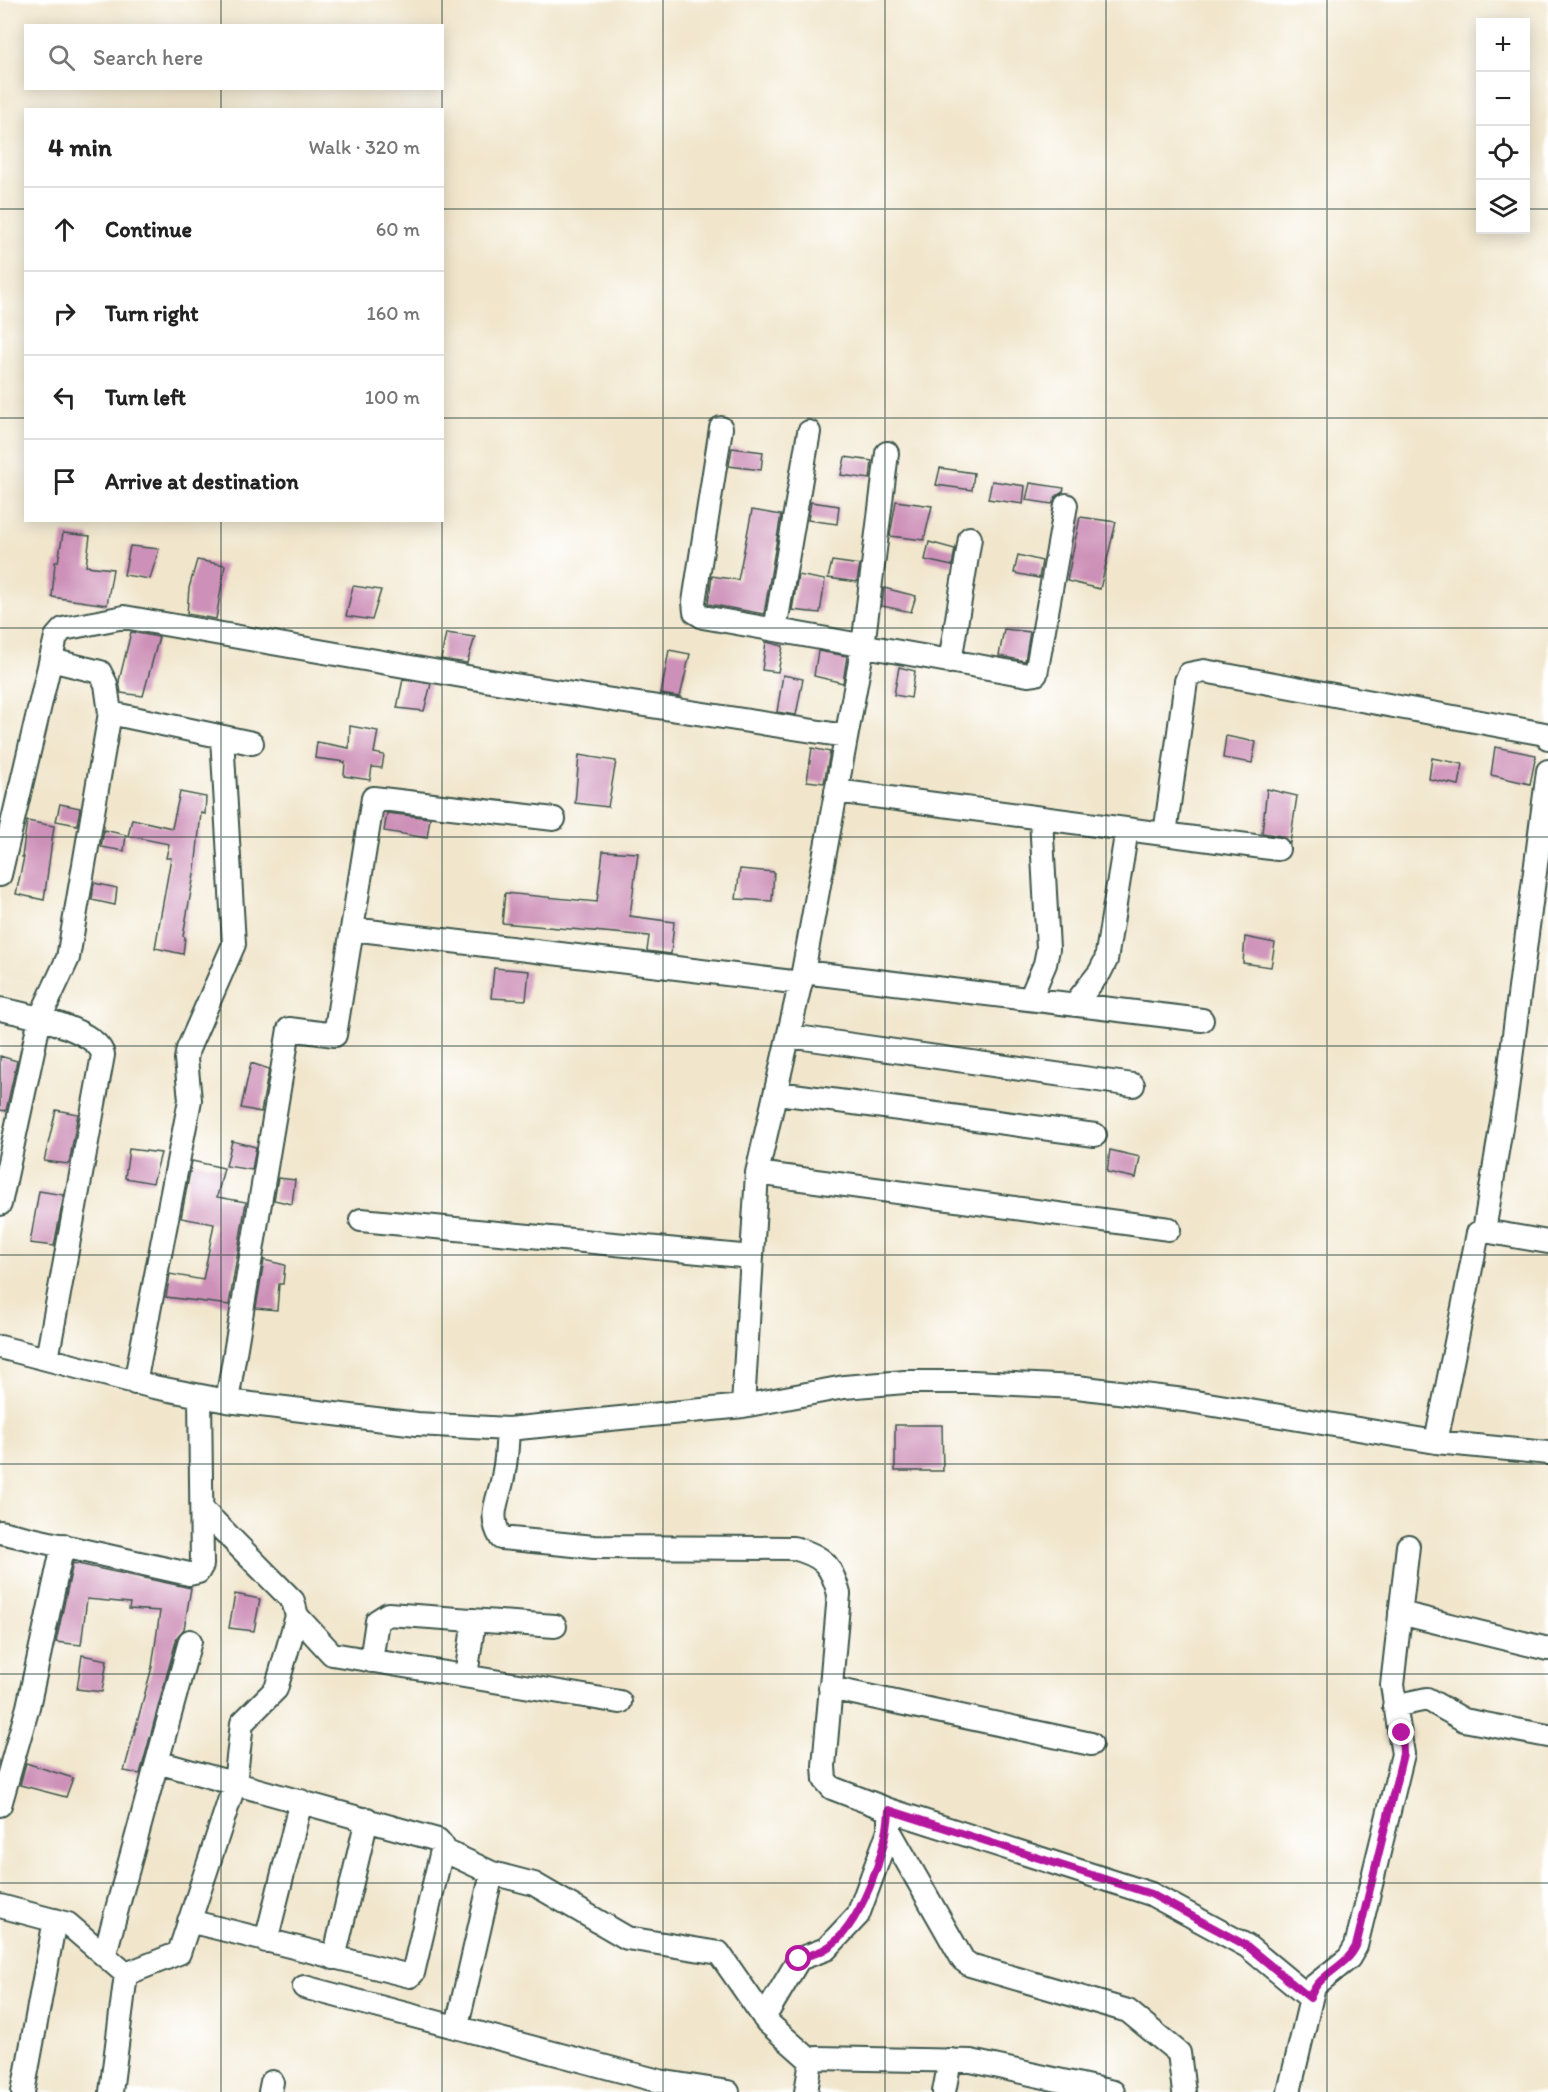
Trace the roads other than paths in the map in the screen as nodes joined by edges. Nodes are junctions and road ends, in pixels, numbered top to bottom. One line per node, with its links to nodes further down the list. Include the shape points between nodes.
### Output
1 (721, 428): 6 (street, via 695,612)
2 (809, 432): 6 (street)
3 (887, 453): 7 (street)
4 (1066, 505): 9 (street, via 1036,674)
5 (970, 538): 9 (street)
6 (775, 630): 7 (street)
7 (863, 646): 9 (street); 11 (street)
8 (51, 660): 10 (street, via 100,672); 11 (street, via 56,637 63,629 124,617 508,684); 22 (street)
9 (950, 662)
10 (110, 712): 12 (street); 28 (street, via 68,958)
11 (846, 736): 16 (street)
12 (222, 737): 14 (street); 43 (street, via 234,944 188,1049 190,1100)
13 (1548, 738): 20 (street, via 1545,734 1195,672 1186,681)
14 (252, 743)
15 (1548, 771): 38 (street, via 1508,1085)
16 (836, 791): 17 (street); 24 (street)
17 (1041, 818): 19 (street); 25 (street, via 1048,949)
18 (554, 819): 23 (street, via 373,798)
19 (1127, 829): 20 (street); 26 (street, via 1106,960)
20 (1165, 834): 21 (street)
21 (1278, 849)
22 (0, 875)
23 (352, 929): 24 (street); 45 (street, via 334,1035 289,1029)
24 (802, 977): 25 (street); 30 (street)
25 (1030, 999): 26 (street)
26 (1074, 1005): 29 (street)
27 (0, 1009): 28 (street)
28 (40, 1018): 35 (street); 42 (street, via 94,1040 103,1056)
29 (1202, 1020)
30 (790, 1036): 31 (street); 32 (street)
31 (1133, 1085)
32 (777, 1093): 33 (street); 34 (street)
33 (1095, 1135)
34 (758, 1173): 37 (street); 40 (street)
35 (0, 1204)
36 (362, 1220): 40 (street)
37 (1169, 1229)
38 (1484, 1231): 39 (street); 48 (street, via 1476,1238)
39 (1548, 1242)
40 (752, 1257): 46 (street)
41 (0, 1347): 42 (street)
42 (47, 1359): 43 (street)
43 (135, 1383): 44 (street)
44 (200, 1396): 45 (street); 50 (street)
45 (227, 1401): 47 (street, via 379,1421)
46 (743, 1406): 47 (street); 48 (street, via 844,1386 905,1382 1077,1386)
47 (508, 1429): 62 (street, via 504,1471 493,1511 494,1526 501,1538 594,1547 794,1548 822,1559 833,1571 840,1594)
48 (1436, 1442): 49 (street)
49 (1548, 1453)
50 (202, 1509): 52 (street, via 202,1565 198,1572 189,1574); 55 (street, via 293,1601)
51 (0, 1532): 52 (street)
52 (63, 1545): 70 (street, via 28,1707)
53 (1408, 1546): 54 (street)
54 (1400, 1613): 59 (street); 64 (street, via 1392,1685)
55 (297, 1616): 60 (street, via 332,1654); 68 (street, via 276,1689 242,1723)
56 (474, 1620): 57 (street); 60 (street, via 388,1614 377,1621); 61 (street)
57 (555, 1626)
58 (190, 1641): 67 (street)
59 (1548, 1649)
60 (371, 1661): 61 (street)
61 (466, 1677): 63 (street)
62 (830, 1688): 66 (street); 72 (street, via 825,1780 832,1788)
63 (620, 1702)
64 (1394, 1706): 65 (street, via 1427,1699 1464,1720); 83 (street, via 1403,1754 1356,1946 1349,1958 1314,1986)
65 (1548, 1736)
66 (1091, 1744)
67 (157, 1762): 68 (street); 79 (street)
68 (235, 1783): 69 (street); 77 (street)
69 (301, 1801): 71 (street); 78 (street)
70 (0, 1805)
71 (367, 1820): 73 (street, via 438,1840); 80 (street)
72 (889, 1820): 83 (street, via 1151,1894 1253,1950); 84 (street, via 858,1916 826,1949 799,1959); 94 (street, via 963,1960 1128,2011 1179,2053)
73 (443, 1850): 74 (street); 80 (street, via 410,1976)
74 (492, 1874): 84 (street, via 534,1884 627,1938 719,1953); 85 (street)
75 (0, 1906): 76 (street)
76 (55, 1920): 79 (street, via 76,1928); 88 (street)
77 (189, 1922): 78 (street); 81 (street, via 176,1956)
78 (266, 1941): 80 (street)
79 (105, 1953): 81 (street)
80 (334, 1958)
81 (126, 1974): 89 (street)
82 (304, 1987): 85 (street)
83 (1310, 1998): 95 (street)
84 (764, 2018): 87 (street)
85 (457, 2026): 90 (street, via 674,2085)
86 (950, 2060): 87 (street); 92 (street); 93 (street, via 971,2061)
87 (811, 2061): 91 (street)
88 (23, 2092)
89 (111, 2092)
90 (728, 2092)
91 (806, 2092)
92 (944, 2092)
93 (1113, 2092)
94 (1184, 2092)
95 (1289, 2092)

